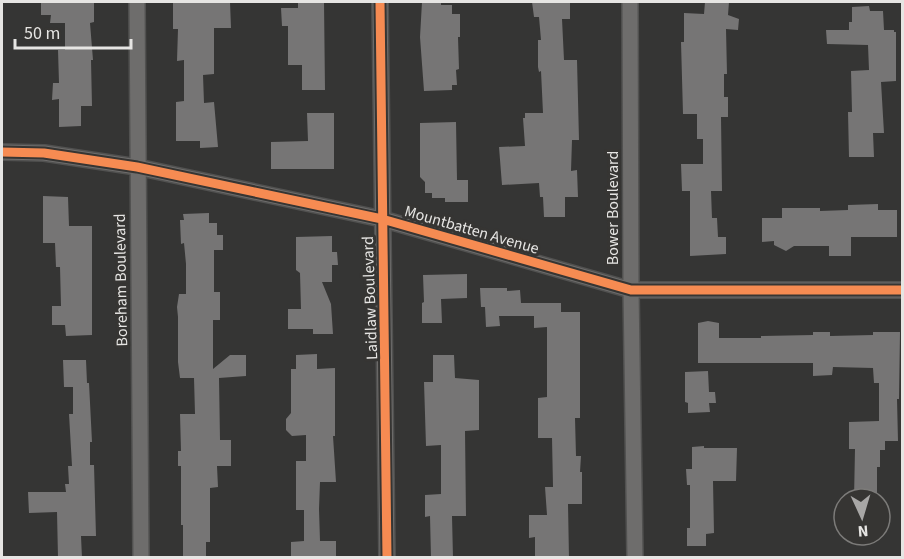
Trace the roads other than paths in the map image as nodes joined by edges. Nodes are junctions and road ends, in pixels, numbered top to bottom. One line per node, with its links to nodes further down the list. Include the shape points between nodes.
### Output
1 (137, 2): 5 (street, Boreham Boulevard)
2 (380, 2): 6 (street, Laidlaw Boulevard)
3 (630, 2): 8 (street, Bower Boulevard)
4 (2, 152): 5 (street, Mountbatten Avenue, via 44,153)
5 (137, 167): 6 (street, Mountbatten Avenue); 9 (street, Boreham Boulevard)
6 (381, 219): 8 (street, Mountbatten Avenue); 10 (street, Laidlaw Boulevard)
7 (903, 290): 8 (street, Mountbatten Avenue)
8 (631, 291): 11 (street, Bower Boulevard)
9 (141, 558)
10 (387, 558)
11 (634, 558)

